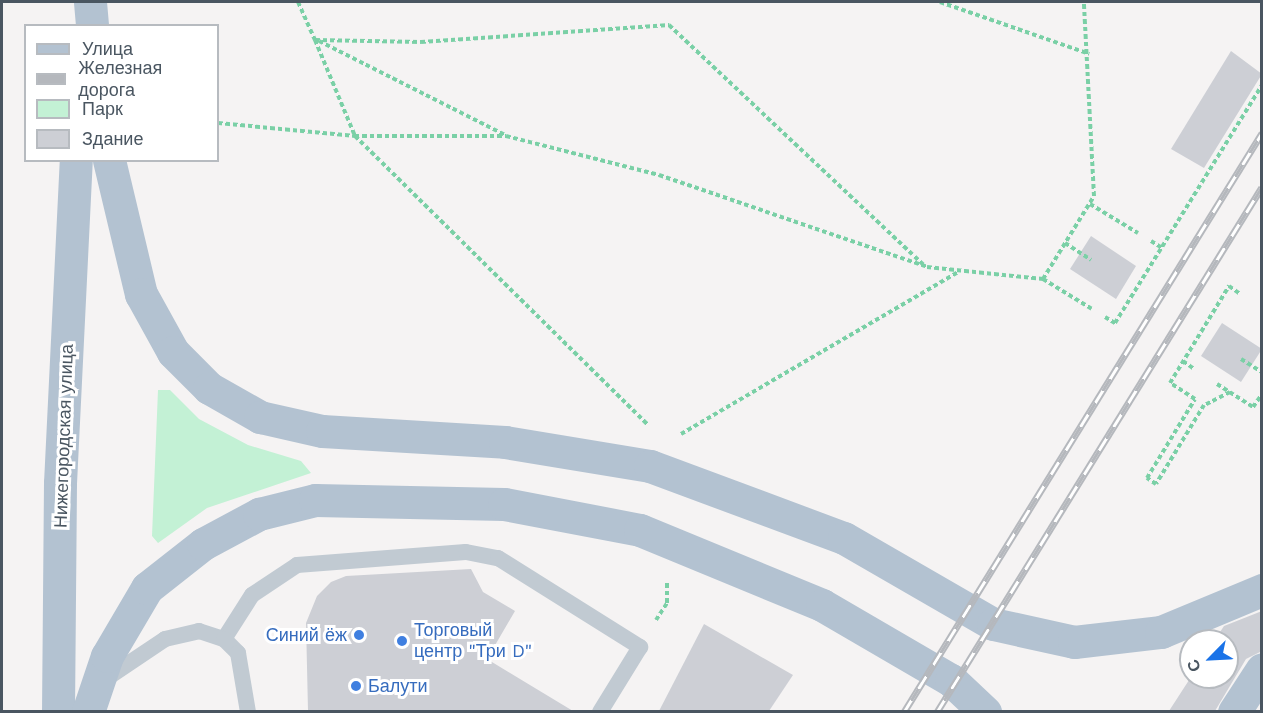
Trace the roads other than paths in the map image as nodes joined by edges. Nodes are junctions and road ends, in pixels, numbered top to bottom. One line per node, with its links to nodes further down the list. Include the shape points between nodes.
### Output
1 (83, 2): 3 (main road)
2 (90, 2): 4 (main road)
3 (82, 24)
4 (92, 24)
5 (76, 162): 11 (main road, Нижегородская улица, via 60,483)
6 (109, 162): 7 (main road, via 141,294 173,352 209,388 260,417 322,431 505,442 650,466 844,538 993,624 1074,642 1161,632)
7 (1262, 590)
8 (224, 639): 10 (lane, via 199,632 165,639); 12 (lane, via 238,653); 13 (lane, via 252,595 297,565 466,552 498,558 640,646)
9 (1262, 669): 15 (main road)
10 (91, 699): 14 (main road, via 147,588 203,544 259,514 315,500 504,504 640,530 822,605 951,680)
11 (58, 711)
12 (248, 711)
13 (600, 711)
14 (985, 711)
15 (1234, 711)

